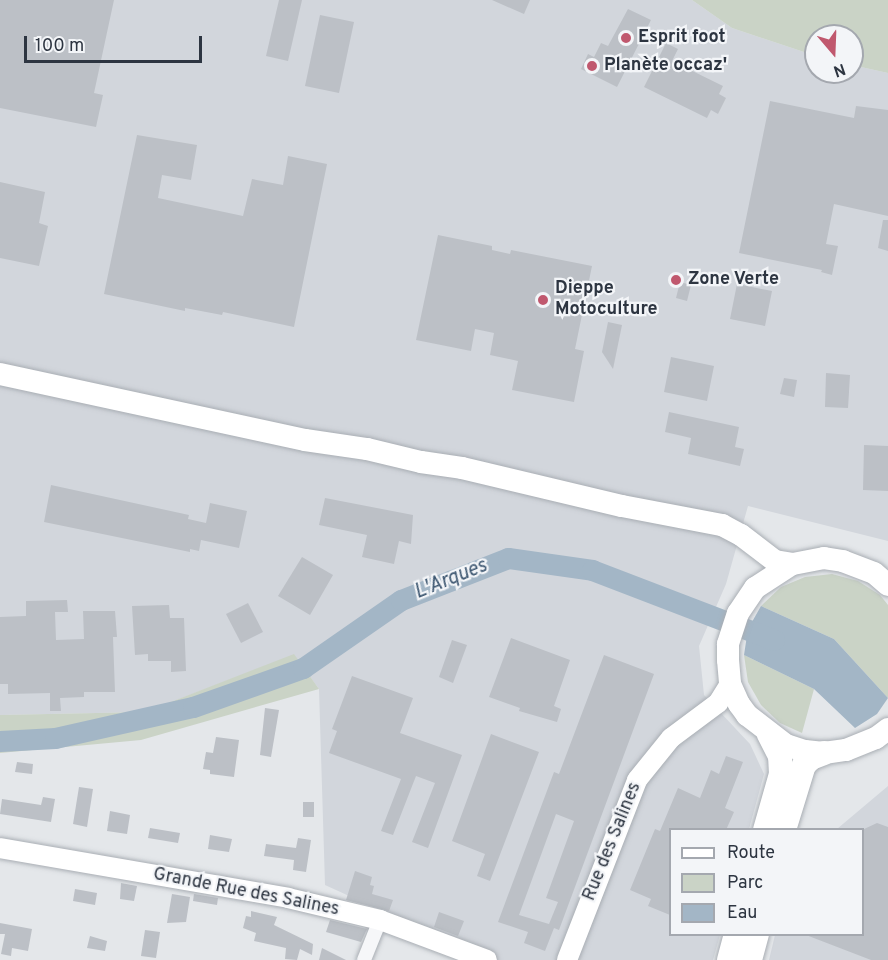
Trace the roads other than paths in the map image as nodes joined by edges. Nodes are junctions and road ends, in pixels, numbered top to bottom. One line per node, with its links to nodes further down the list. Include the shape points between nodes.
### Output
1 (0, 374): 2 (main road)
2 (421, 462): 3 (main road, via 722,525 775,561); 5 (main road, via 470,482 544,502 724,541 752,564 757,574)
3 (792, 564): 4 (main road, via 824,558 843,561 874,573); 5 (main road)
4 (888, 585)
5 (751, 594): 6 (main road, via 731,628)
6 (730, 684): 7 (main road, Rue des Salines, via 722,699); 8 (main road)
7 (706, 713): 8 (main road, via 730,711); 18 (main road, Rue des Salines, via 671,738 637,780)
8 (747, 715): 10 (main road)
9 (888, 729): 11 (main road, via 866,743)
10 (769, 734): 11 (main road, via 786,745); 12 (highway, via 780,756 781,774)
11 (824, 753): 13 (highway, via 804,765)
12 (766, 828)
13 (785, 828)
14 (0, 848): 15 (main road, Grande Rue des Salines, via 288,898)
15 (380, 920): 19 (street); 20 (main road, Grande Rue des Salines)
16 (735, 936): 21 (highway)
17 (756, 936): 22 (highway)
18 (566, 959)
19 (364, 960)
20 (487, 960)
21 (729, 960)
22 (750, 960)

